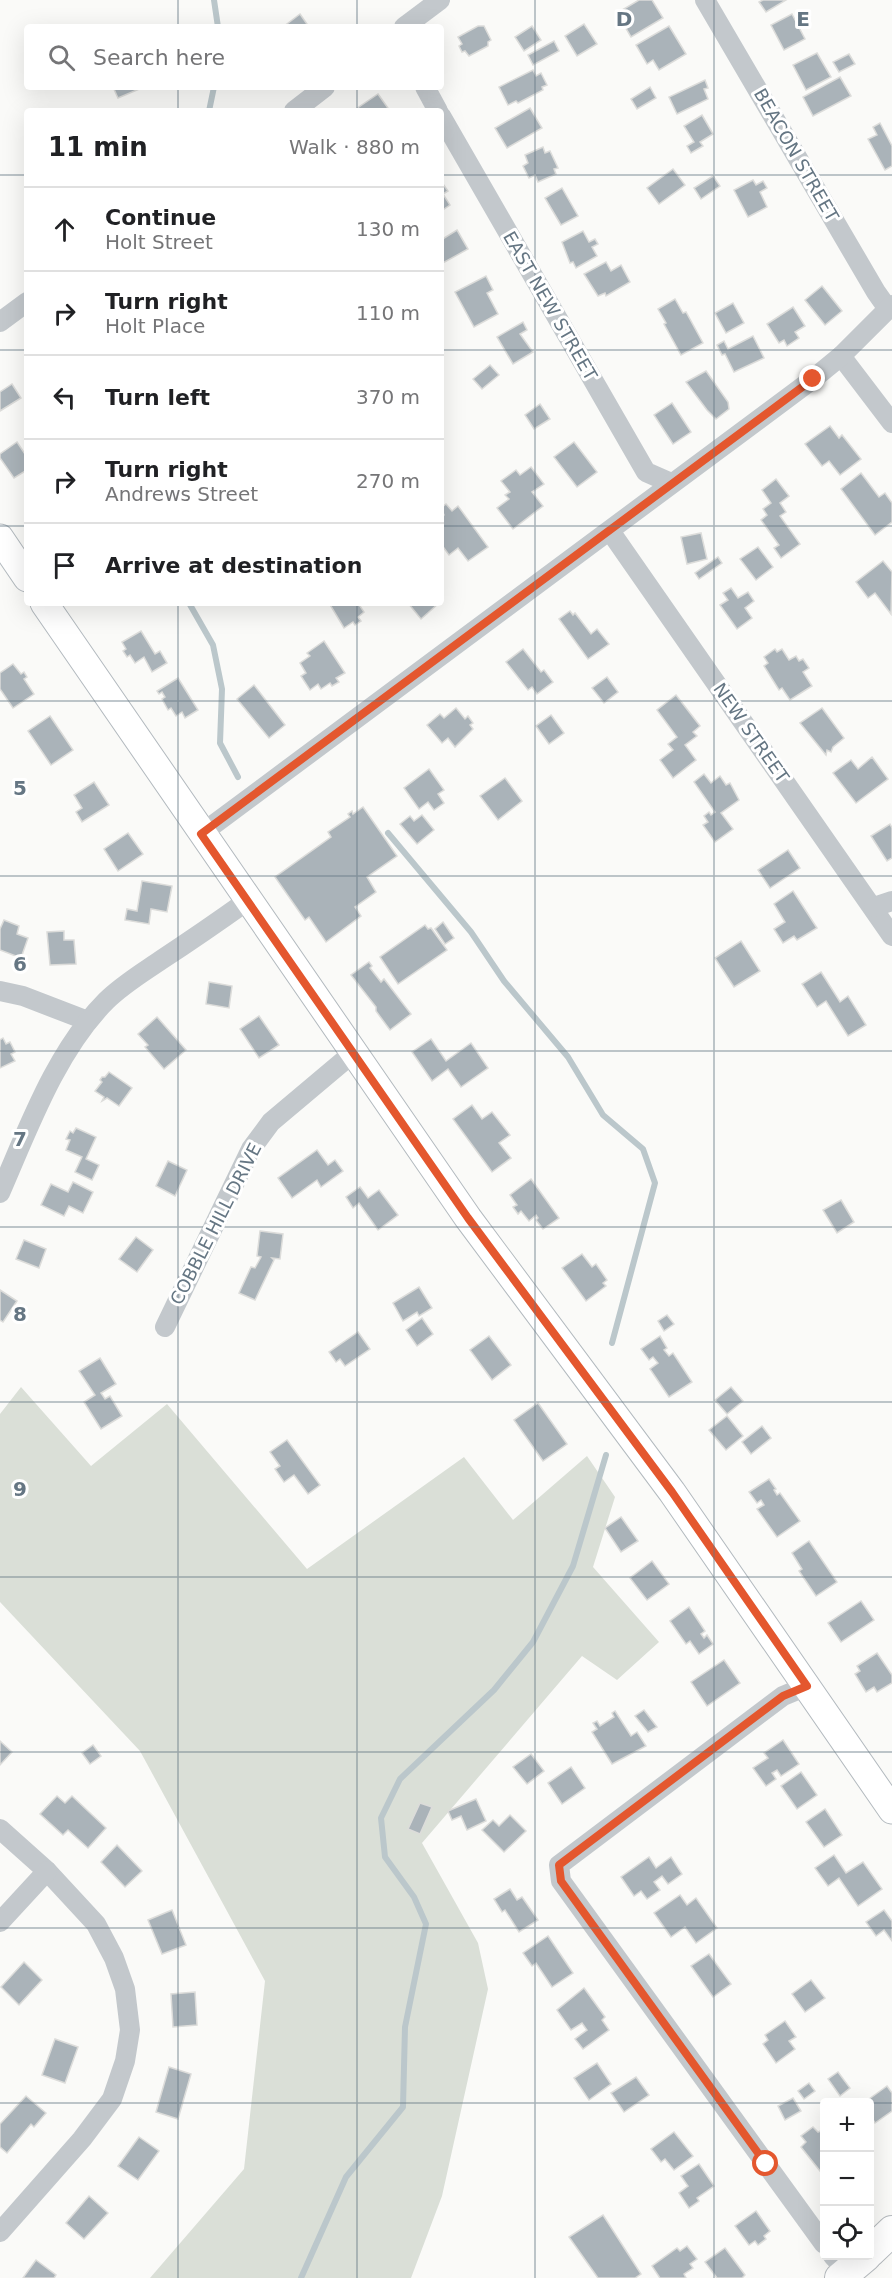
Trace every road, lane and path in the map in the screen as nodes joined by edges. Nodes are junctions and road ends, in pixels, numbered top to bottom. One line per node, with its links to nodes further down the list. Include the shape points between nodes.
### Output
1 (440, 0): 3 (street)
2 (705, 0): 10 (street, BEACON STREET, via 876,292)
3 (408, 24)
4 (321, 90): 6 (street)
5 (426, 90): 7 (street)
6 (298, 108)
7 (436, 108)
8 (444, 121): 14 (street, EAST NEW STREET, via 645,472)
9 (24, 304): 11 (street)
10 (890, 307): 12 (street)
11 (0, 322)
12 (841, 356): 13 (street); 14 (street)
13 (892, 423)
14 (671, 483): 15 (street)
15 (610, 531): 19 (street); 21 (street, NEW STREET)
16 (0, 538): 17 (main road)
17 (24, 574)
18 (46, 606): 19 (main road)
19 (201, 834): 20 (main road)
20 (248, 901): 24 (street, via 134,978); 25 (main road)
21 (883, 904): 22 (street, NEW STREET)
22 (892, 936)
23 (0, 991): 24 (street)
24 (88, 1022): 26 (street, via 38,1107)
25 (353, 1053): 27 (street, COBBLE HILL DRIVE, via 271,1122 251,1149); 28 (main road, via 468,1218 672,1492)
26 (0, 1193)
27 (165, 1327)
28 (807, 1686): 29 (main road); 35 (street, via 783,1696 559,1865 561,1881)
29 (892, 1810)
30 (0, 1829): 31 (street)
31 (47, 1871): 32 (street); 34 (street, via 96,1924 114,1958 125,1989 130,2030 112,2099)
32 (0, 1922)
33 (892, 2231): 36 (main road)
34 (0, 2232)
35 (820, 2237)
36 (851, 2263)

